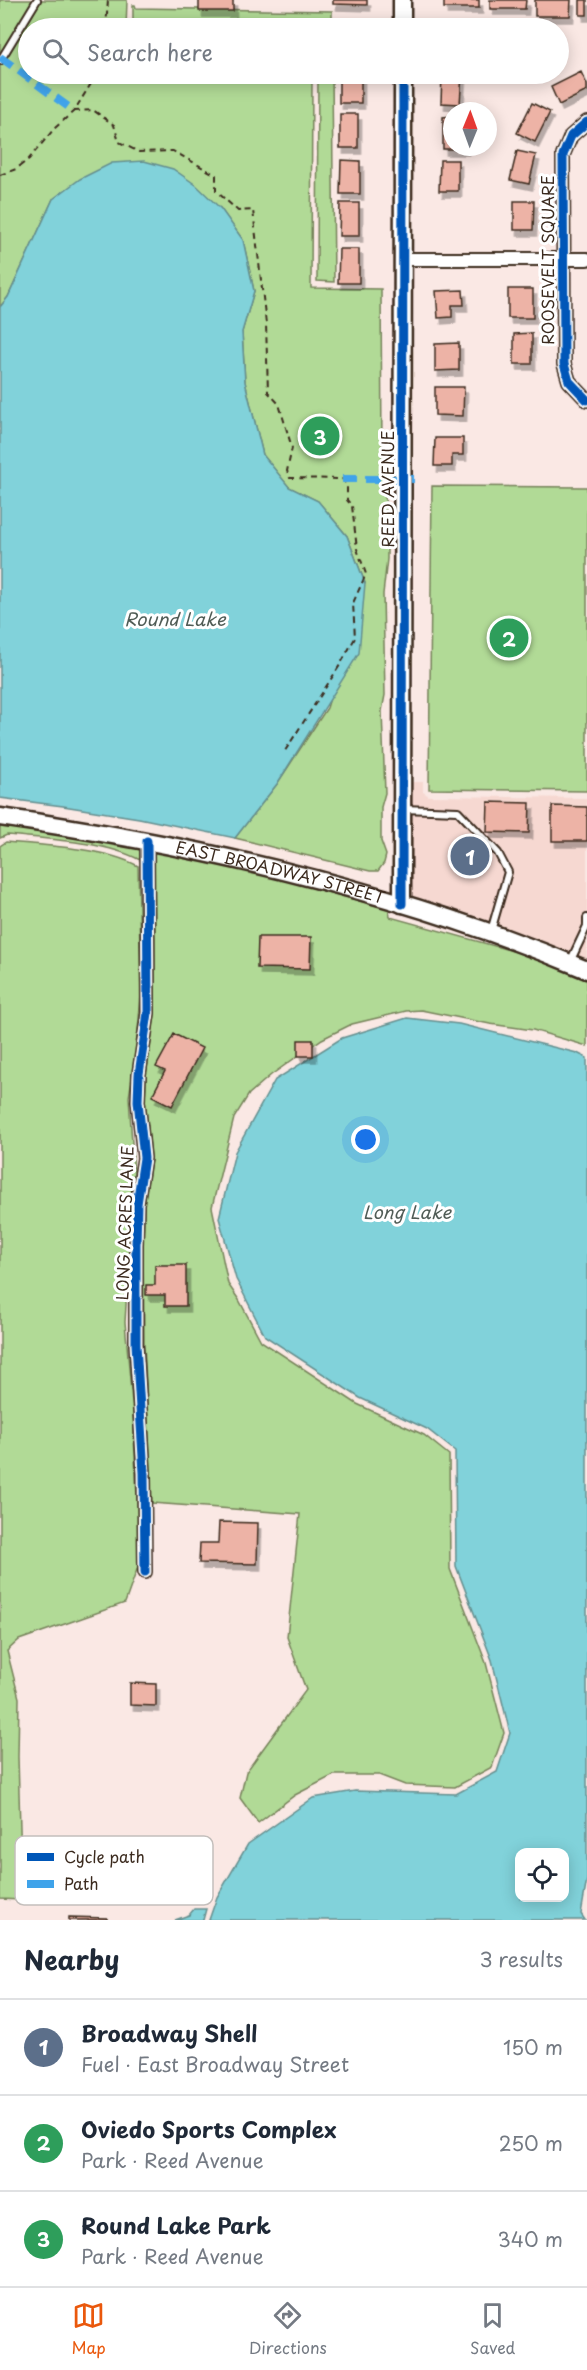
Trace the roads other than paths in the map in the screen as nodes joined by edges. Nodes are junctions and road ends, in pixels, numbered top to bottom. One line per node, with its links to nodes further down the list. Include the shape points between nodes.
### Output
1 (37, 0): 3 (lane)
2 (402, 0): 4 (street)
3 (26, 18)
4 (402, 18)
5 (18, 31): 6 (lane)
6 (0, 61)
7 (403, 84): 9 (street, REED AVENUE)
8 (587, 122): 10 (street, ROOSEVELT SQUARE, via 571,136 563,155)
9 (403, 259): 10 (street); 13 (street, REED AVENUE)
10 (563, 259): 11 (street); 12 (street, ROOSEVELT SQUARE, via 564,364 569,381)
11 (587, 259)
12 (587, 400)
13 (402, 809): 16 (street, REED AVENUE); 18 (lane, via 458,811 498,853 508,872)
14 (0, 817): 15 (street, EAST BROADWAY STREET)
15 (147, 841): 16 (street, EAST BROADWAY STREET, via 271,868); 21 (street, LONG ACRES LANE, via 148,1013 139,1074 144,1158 136,1245)
16 (402, 904): 18 (street, EAST BROADWAY STREET)
17 (587, 918): 19 (lane)
18 (490, 933): 19 (street, EAST BROADWAY STREET)
19 (570, 963): 20 (street, EAST BROADWAY STREET)
20 (587, 970)
21 (145, 1572)

